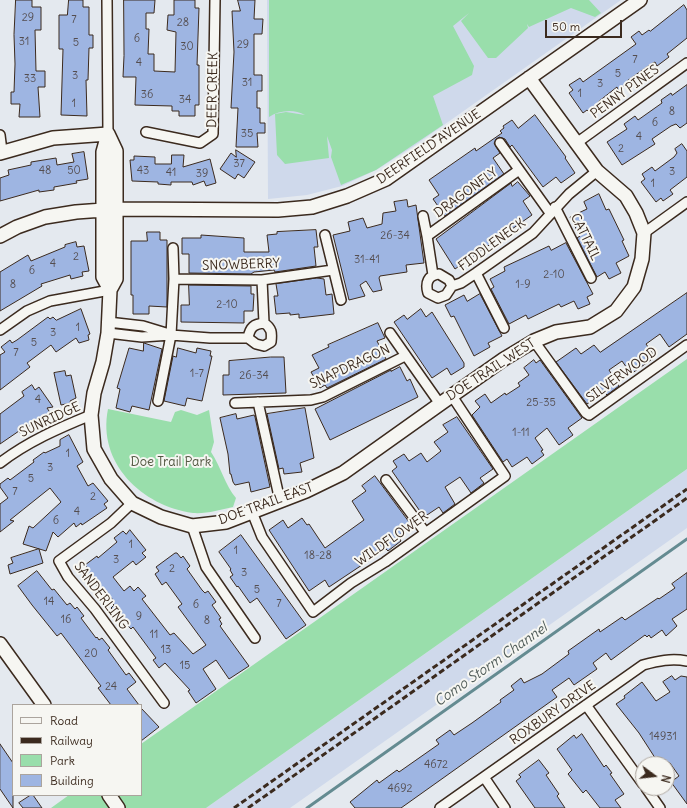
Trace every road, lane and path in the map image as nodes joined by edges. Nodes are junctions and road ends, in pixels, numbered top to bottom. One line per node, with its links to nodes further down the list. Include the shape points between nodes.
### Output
1 (107, 0): 7 (street)
2 (215, 0): 6 (street, DEER CREEK, via 214,134 200,143)
3 (640, 0): 5 (street, DEERFIELD AVENUE)
4 (687, 63): 9 (street, PENNY PINES)
5 (529, 78): 9 (street, DOE TRAIL WEST); 15 (street, DEERFIELD AVENUE, via 386,178 347,196 312,207 278,210)
6 (146, 132)
7 (108, 134): 11 (street, via 53,138); 15 (street, via 116,151); 16 (street, via 103,152)
8 (0, 135): 11 (street)
9 (578, 142): 13 (street, DOE TRAIL WEST)
10 (500, 143): 12 (street, DRAGONFLY)
11 (1, 152)
12 (519, 170): 17 (street, DRAGONFLY); 22 (street, DRAGONFLY)
13 (597, 171): 17 (street, FIDDLENECK); 19 (street, DOE TRAIL WEST, via 626,196)
14 (687, 202): 19 (street)
15 (117, 209): 16 (street, DEERFIELD AVENUE); 31 (street, DOE TRAIL EAST, via 116,278)
16 (103, 210): 21 (street, DEERFIELD AVENUE, via 45,217); 31 (street, DOE TRAIL EAST, via 103,277)
17 (553, 210): 25 (street, FIDDLENECK, via 532,233); 27 (street, CATTAIL)
18 (423, 216): 22 (street, DRAGONFLY)
19 (644, 233): 40 (street, DOE TRAIL WEST, via 642,259 634,287 616,311 590,327 556,332)
20 (325, 235): 24 (street)
21 (0, 236)
22 (427, 236): 26 (street, DRAGONFLY)
23 (173, 248): 28 (street)
24 (333, 270): 29 (street, SNOWBERRY); 32 (street)
25 (476, 273): 30 (street, FIDDLENECK); 35 (street)
26 (433, 274): 30 (street, FIDDLENECK, via 445,277); 30 (street, FIDDLENECK, via 426,287 428,293 435,297 446,295)
27 (590, 278)
28 (174, 279): 29 (street, SNOWBERRY); 38 (street)
29 (262, 280): 33 (street)
30 (452, 286)
31 (110, 290): 34 (street, DOE TRAIL EAST); 36 (street, via 50,301 27,311)
32 (341, 300)
33 (264, 323): 39 (street, via 255,324 250,329); 39 (street, via 270,326 271,342 264,346)
34 (108, 328): 38 (street, via 143,326); 48 (street, DOE TRAIL EAST)
35 (504, 328)
36 (0, 330)
37 (390, 334): 42 (street, SNAPDRAGON)
38 (171, 335): 39 (street); 44 (street)
39 (248, 338)
40 (534, 341): 41 (street, SILVERWOOD, via 587,415); 43 (street, DOE TRAIL WEST)
41 (687, 345)
42 (405, 356): 45 (street, SNAPDRAGON, via 323,397 311,400); 47 (street, SNAPDRAGON)
43 (452, 396): 47 (street, DOE TRAIL WEST); 55 (street, WILDFLOWER, via 505,476)
44 (158, 401)
45 (258, 402): 46 (street, SNAPDRAGON); 51 (street)
46 (235, 403)
47 (440, 404): 51 (street, DOE TRAIL EAST, via 343,473)
48 (91, 415): 49 (street, SUNRIDGE, via 62,426 21,448); 52 (street, DOE TRAIL EAST, via 94,449 111,479)
49 (0, 463)
50 (386, 480): 55 (street)
51 (280, 501): 53 (street, DOE TRAIL EAST)
52 (132, 502): 54 (street, DOE TRAIL EAST, via 161,517); 59 (street, SANDERLING, via 111,523 59,561 68,577)
53 (252, 512): 54 (street, DOE TRAIL EAST, via 226,522); 55 (street, WILDFLOWER, via 262,537 313,612)
54 (192, 526): 56 (street, via 206,567)
55 (425, 532)
56 (255, 638)
57 (0, 644): 60 (street)
58 (687, 661): 61 (street, ROXBURY DRIVE, via 659,660 643,666)
59 (164, 702)
60 (43, 704)
61 (586, 705): 62 (street); 63 (street, ROXBURY DRIVE)
62 (635, 773)
63 (484, 778): 67 (street, ROXBURY DRIVE); 68 (street)
64 (110, 796): 66 (street)
65 (652, 796): 69 (street)
66 (118, 808)
67 (440, 808)
68 (505, 808)
69 (660, 808)

